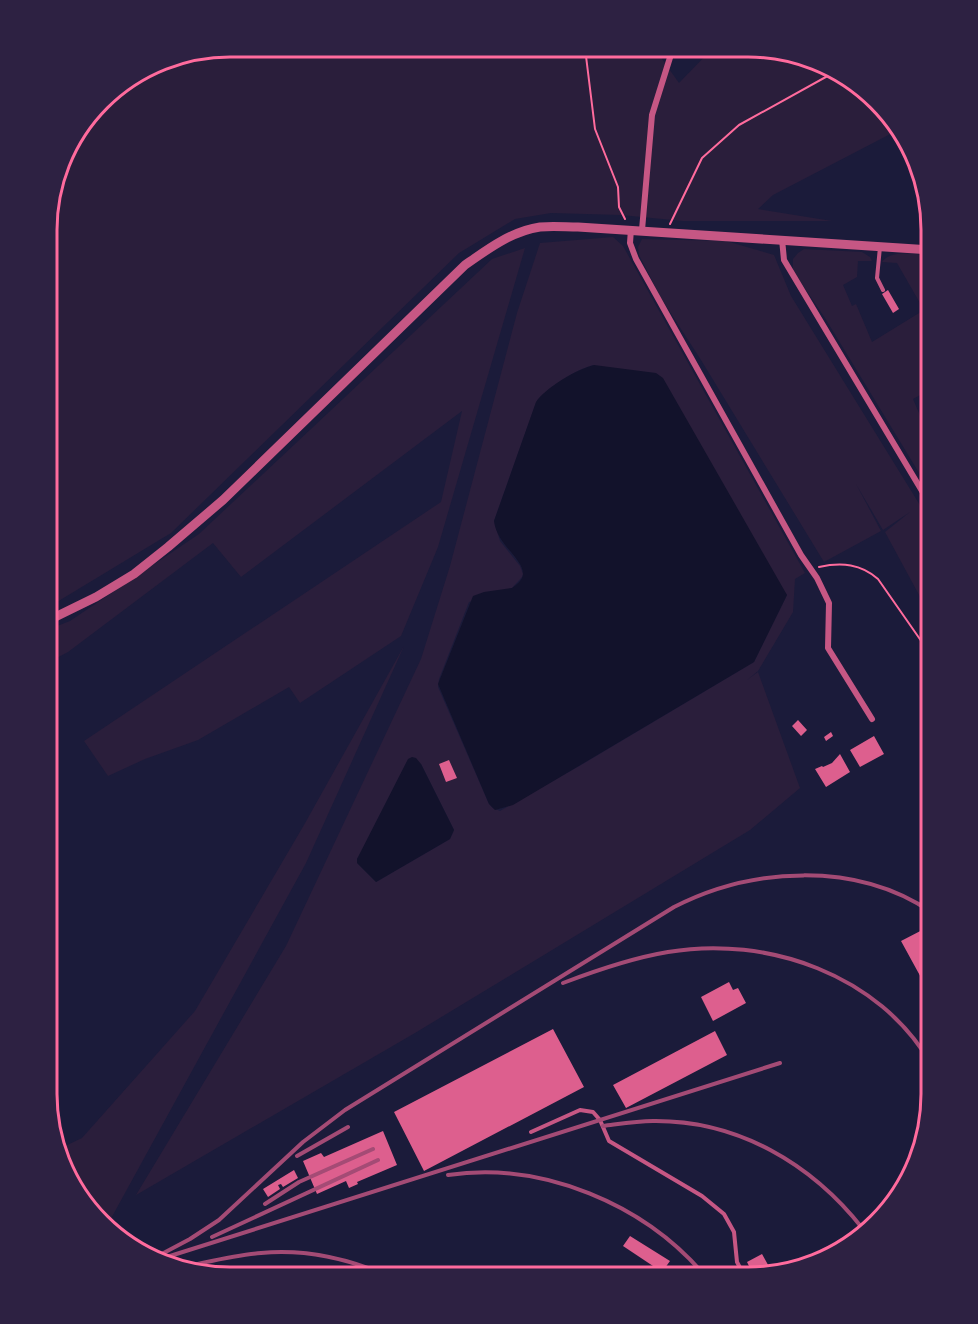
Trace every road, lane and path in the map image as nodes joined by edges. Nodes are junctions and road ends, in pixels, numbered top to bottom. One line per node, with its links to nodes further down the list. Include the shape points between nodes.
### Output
1 (586, 57): 4 (path, via 595,129)
2 (670, 57): 5 (street, via 652,115)
3 (827, 76): 6 (path, via 739,125 702,158)
4 (628, 225): 5 (street); 12 (street, via 636,260); 13 (street, via 540,227 512,235 488,248 465,265 223,500 168,547 134,574)
5 (642, 230): 6 (street)
6 (666, 232): 7 (street)
7 (782, 239): 8 (street); 11 (street, via 784,260)
8 (880, 246): 9 (street); 10 (lane, via 877,278)
9 (921, 249)
10 (883, 290)
11 (921, 489)
12 (811, 569): 14 (path, via 846,565 869,572); 15 (street, via 829,603 828,648)
13 (57, 616)
14 (921, 641)
15 (872, 719)
16 (531, 1132): 17 (lane, via 580,1110 593,1112 609,1141 702,1196 724,1214 734,1232)
17 (740, 1267)

